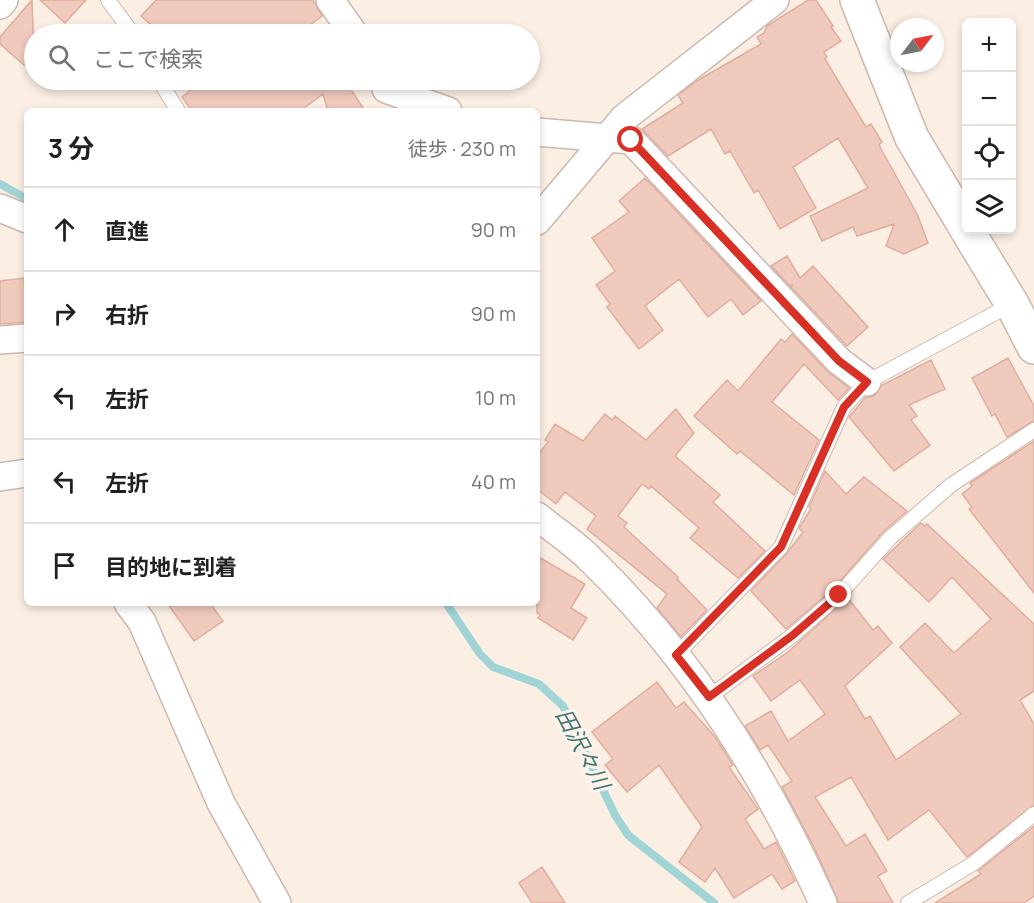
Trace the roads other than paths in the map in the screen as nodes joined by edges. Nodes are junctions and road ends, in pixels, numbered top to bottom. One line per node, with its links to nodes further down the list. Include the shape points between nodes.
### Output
1 (4, 0): 6 (street)
2 (108, 0): 7 (lane)
3 (330, 0): 8 (street)
4 (775, 0): 14 (street, via 624,118)
5 (856, 0): 18 (main road, via 912,138)
6 (0, 4)
7 (126, 24)
8 (347, 24)
9 (165, 90): 11 (lane)
10 (385, 93): 12 (street)
11 (176, 108)
12 (438, 108)
13 (540, 132): 14 (street)
14 (607, 138): 16 (street); 24 (street, via 631,140 839,361)
15 (0, 208): 17 (street)
16 (540, 217)
17 (24, 218)
18 (962, 221)
19 (970, 234): 20 (main road)
20 (1012, 304): 23 (main road); 24 (lane)
21 (24, 338): 22 (street)
22 (0, 340)
23 (1034, 347)
24 (867, 382): 30 (lane, via 844,407 781,547)
25 (1034, 430): 31 (lane, via 951,484 890,538 839,595 793,635)
26 (24, 473): 27 (street)
27 (0, 477)
28 (540, 518): 30 (street, via 589,559)
29 (130, 606): 33 (street, via 142,622 221,802)
30 (676, 655): 31 (street)
31 (709, 697): 34 (street, via 807,866)
32 (1034, 814): 35 (lane, via 974,863)
33 (277, 903)
34 (823, 903)
35 (908, 903)

